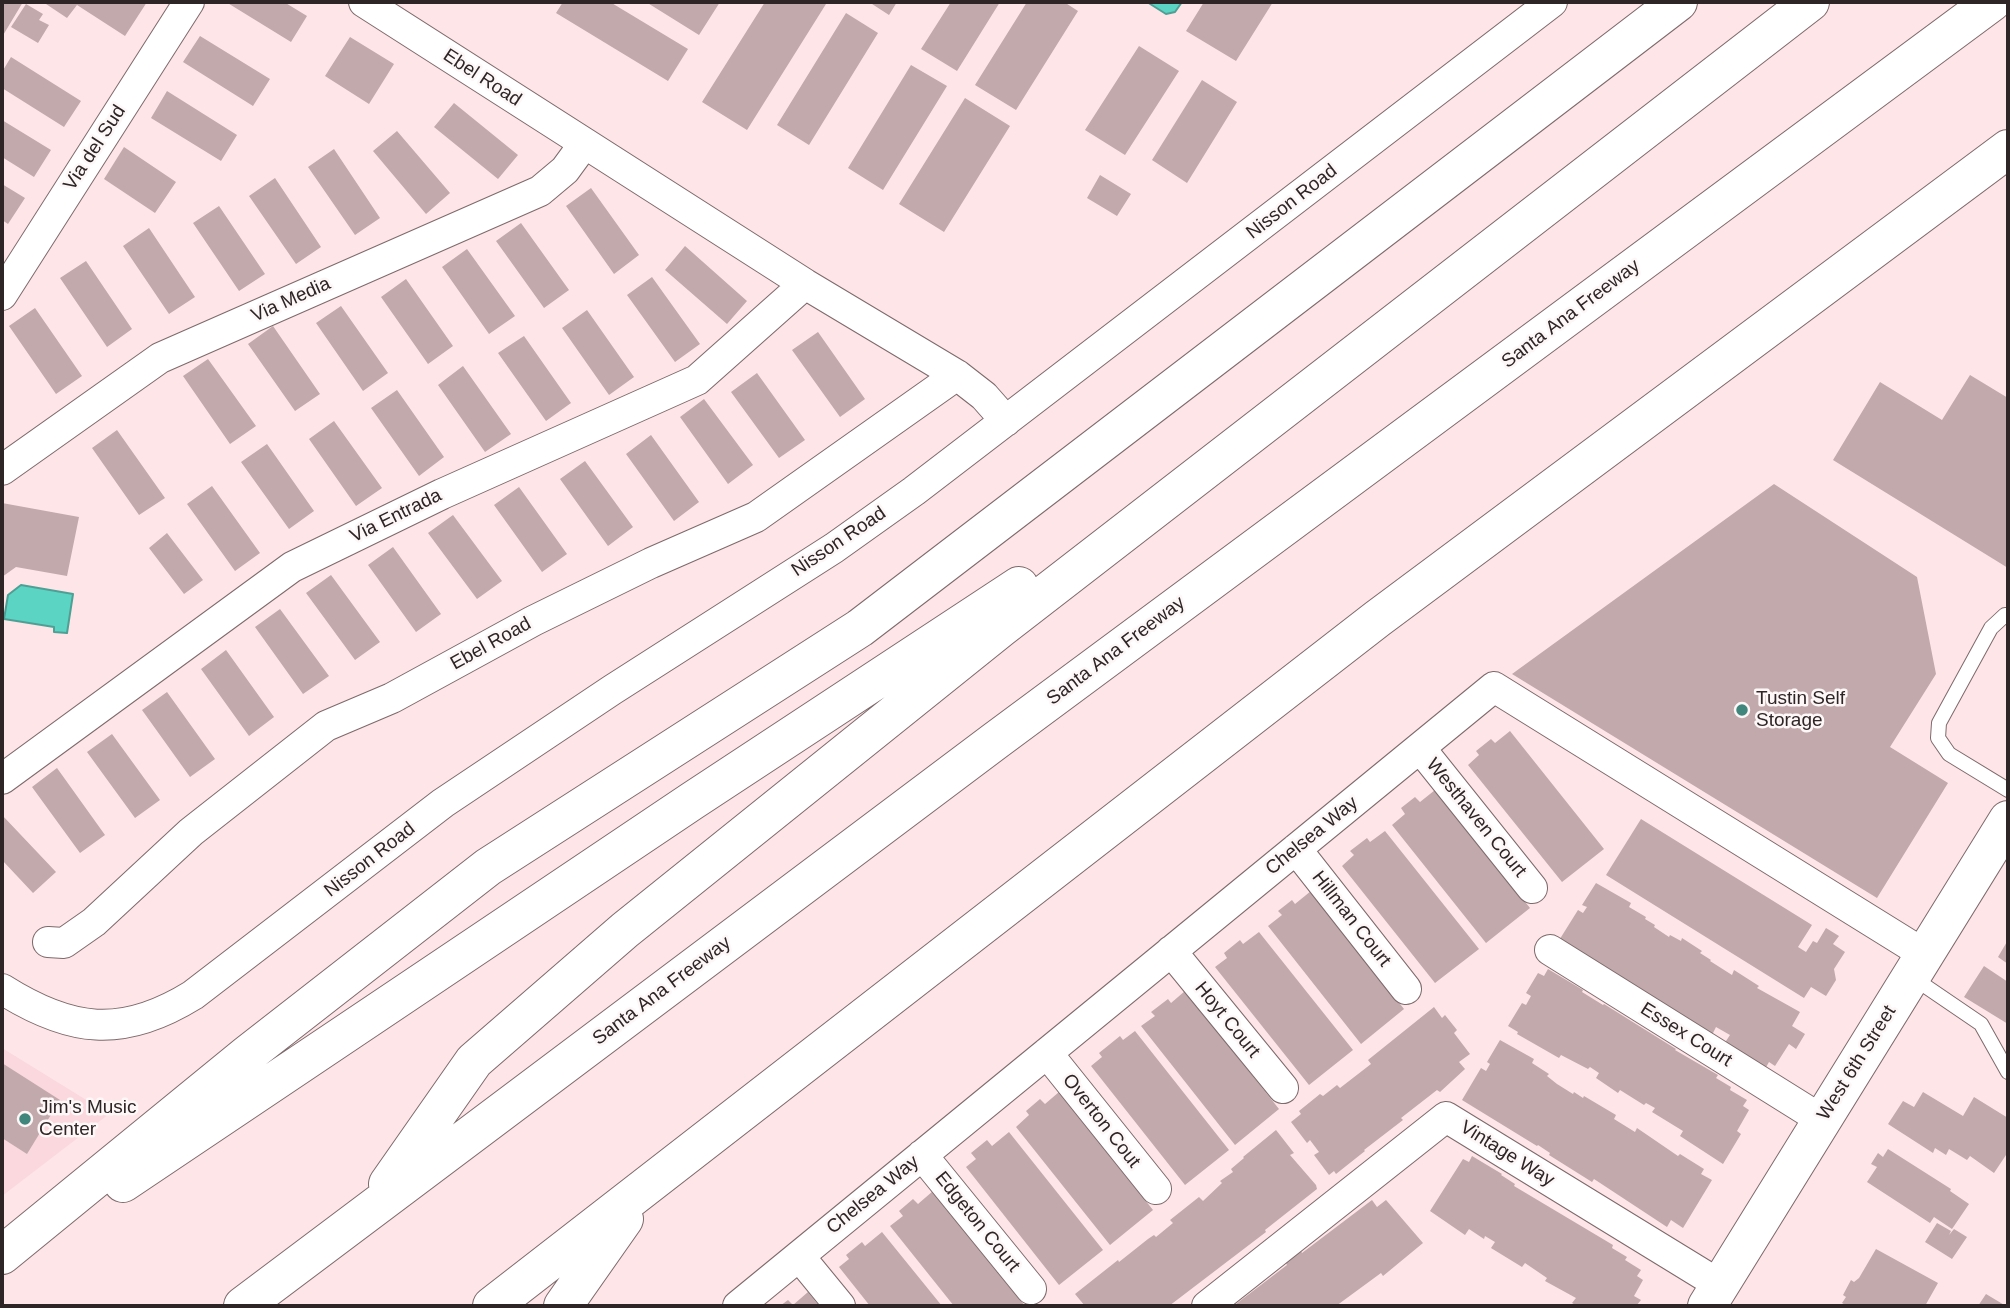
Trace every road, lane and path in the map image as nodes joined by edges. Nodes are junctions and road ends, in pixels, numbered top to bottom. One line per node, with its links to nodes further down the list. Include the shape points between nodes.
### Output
1 (189, 2): 10 (street, Via del Sud)
2 (364, 2): 7 (street, Ebel Road)
3 (1552, 2): 12 (street, Nisson Road)
4 (1678, 2): 36 (main road, via 860,628 488,867 248,1054)
5 (1810, 2): 14 (main road)
6 (1992, 2): 35 (main road, Santa Ana Freeway)
7 (584, 144): 9 (street, Ebel Road); 13 (street, Via Media, via 565,170 540,191 160,358)
8 (2008, 149): 34 (main road, via 1366,628)
9 (806, 284): 11 (street, Ebel Road); 17 (street, Via Entrada, via 697,380 292,567)
10 (2, 295)
11 (957, 375): 12 (street, Ebel Road); 22 (street, Ebel Road, via 756,517 651,563 392,698 326,726 191,832 94,922 64,943)
12 (1006, 421): 26 (street, Nisson Road, via 834,548 443,803 174,1007 142,1020 94,1025 31,1007)
13 (2, 470)
14 (1205, 470): 35 (main road, via 625,930 474,1061); 38 (main road, via 987,606)
15 (2008, 615): 18 (lane, via 1991,628 1939,723 1938,738 1949,754)
16 (1420, 748): 20 (street, Chelsea Way); 21 (street, Westhaven Court); 25 (street, Chelsea Way, via 1494,687)
17 (2, 779)
18 (2008, 790)
19 (2008, 820): 25 (main road, West 6th Street)
20 (1296, 849): 24 (street, Chelsea Way); 27 (street, Hillman Court)
21 (1532, 888)
22 (48, 942)
23 (1550, 950): 31 (street, Essex Court)
24 (1171, 951): 28 (street, Chelsea Way); 30 (street, Hoyt Court)
25 (1918, 965): 29 (lane, via 1981,1024); 31 (main road, West 6th Street)
26 (2, 989)
27 (1406, 989)
28 (1047, 1053): 32 (street, Chelsea Way); 33 (street, Overton Cout)
29 (2008, 1072)
30 (1283, 1088)
31 (1822, 1120): 40 (main road, West 6th Street)
32 (922, 1155): 37 (street, Chelsea Way); 39 (street, Edgeton Court)
33 (1156, 1189)
34 (643, 1190): 42 (main road); 43 (main road)
35 (369, 1212): 41 (main road, Santa Ana Freeway)
36 (2, 1255)
37 (799, 1256): 44 (street, Chelsea Way); 45 (street)
38 (2, 1262)
39 (1031, 1289)
40 (1713, 1296): 46 (street, Vintage Way, via 1446,1117)
41 (243, 1306)
42 (492, 1306)
43 (563, 1306)
44 (737, 1306)
45 (840, 1306)
46 (1207, 1306)

